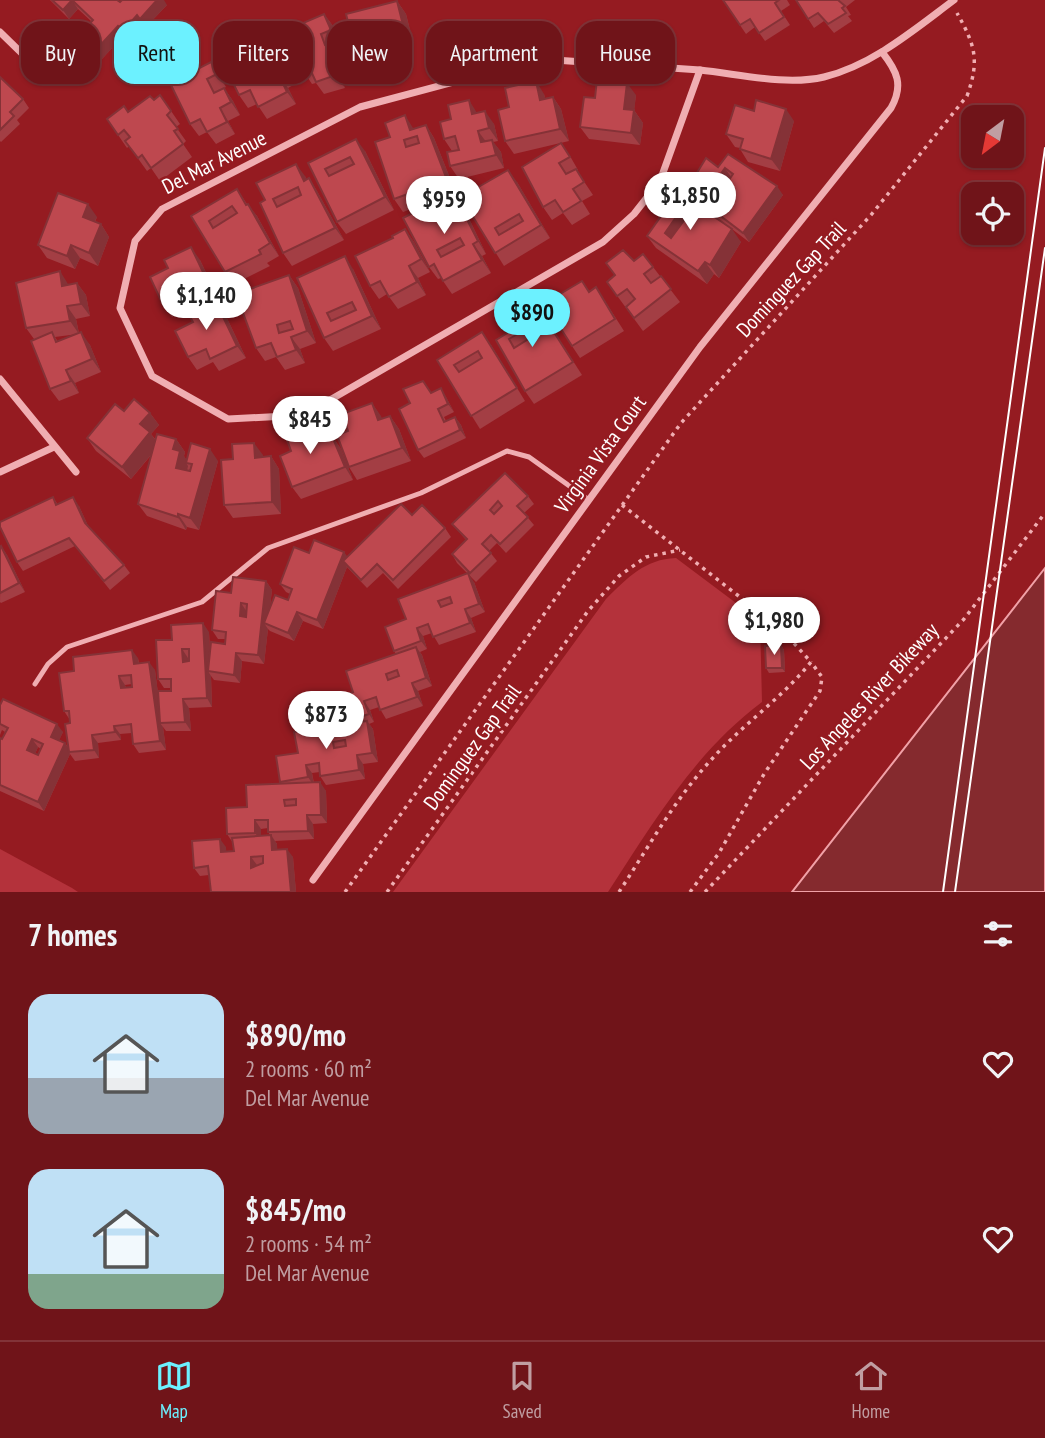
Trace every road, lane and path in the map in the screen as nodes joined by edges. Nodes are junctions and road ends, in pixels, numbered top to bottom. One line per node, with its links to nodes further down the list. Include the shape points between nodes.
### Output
1 (953, 1): 4 (street, Del Mar Avenue); 11 (path, Dominguez Gap Trail, via 974,43 974,76 967,96 871,215 681,423)
2 (0, 32): 3 (street)
3 (21, 52)
4 (883, 52): 5 (street, Del Mar Avenue, via 824,77 782,79); 10 (street, Virginia Vista Court, via 897,71 899,93 891,108 700,347)
5 (700, 70): 5 (street, Del Mar Avenue, via 540,59 492,70 360,107 162,209 135,241 120,308 152,376 228,419 304,415 603,242 634,214 660,181)
6 (0, 379): 7 (street)
7 (54, 447): 8 (street); 9 (street)
8 (0, 472)
9 (76, 472)
10 (589, 500): 15 (lane, via 529,457 507,451 421,494 268,548 202,602 67,647); 16 (street, Virginia Vista Court)
11 (622, 505): 13 (path); 17 (path, Dominguez Gap Trail)
12 (1045, 513): 21 (path, Los Angeles River Bikeway, via 964,619)
13 (680, 550): 14 (path, via 781,629); 18 (path, Dominguez Gap Trail, via 646,557 618,576)
14 (811, 662): 19 (path, via 786,693 711,760); 20 (path, via 822,677 820,691)
15 (35, 684)
16 (313, 880)
17 (345, 892)
18 (387, 892)
19 (619, 892)
20 (690, 892)
21 (705, 892)

